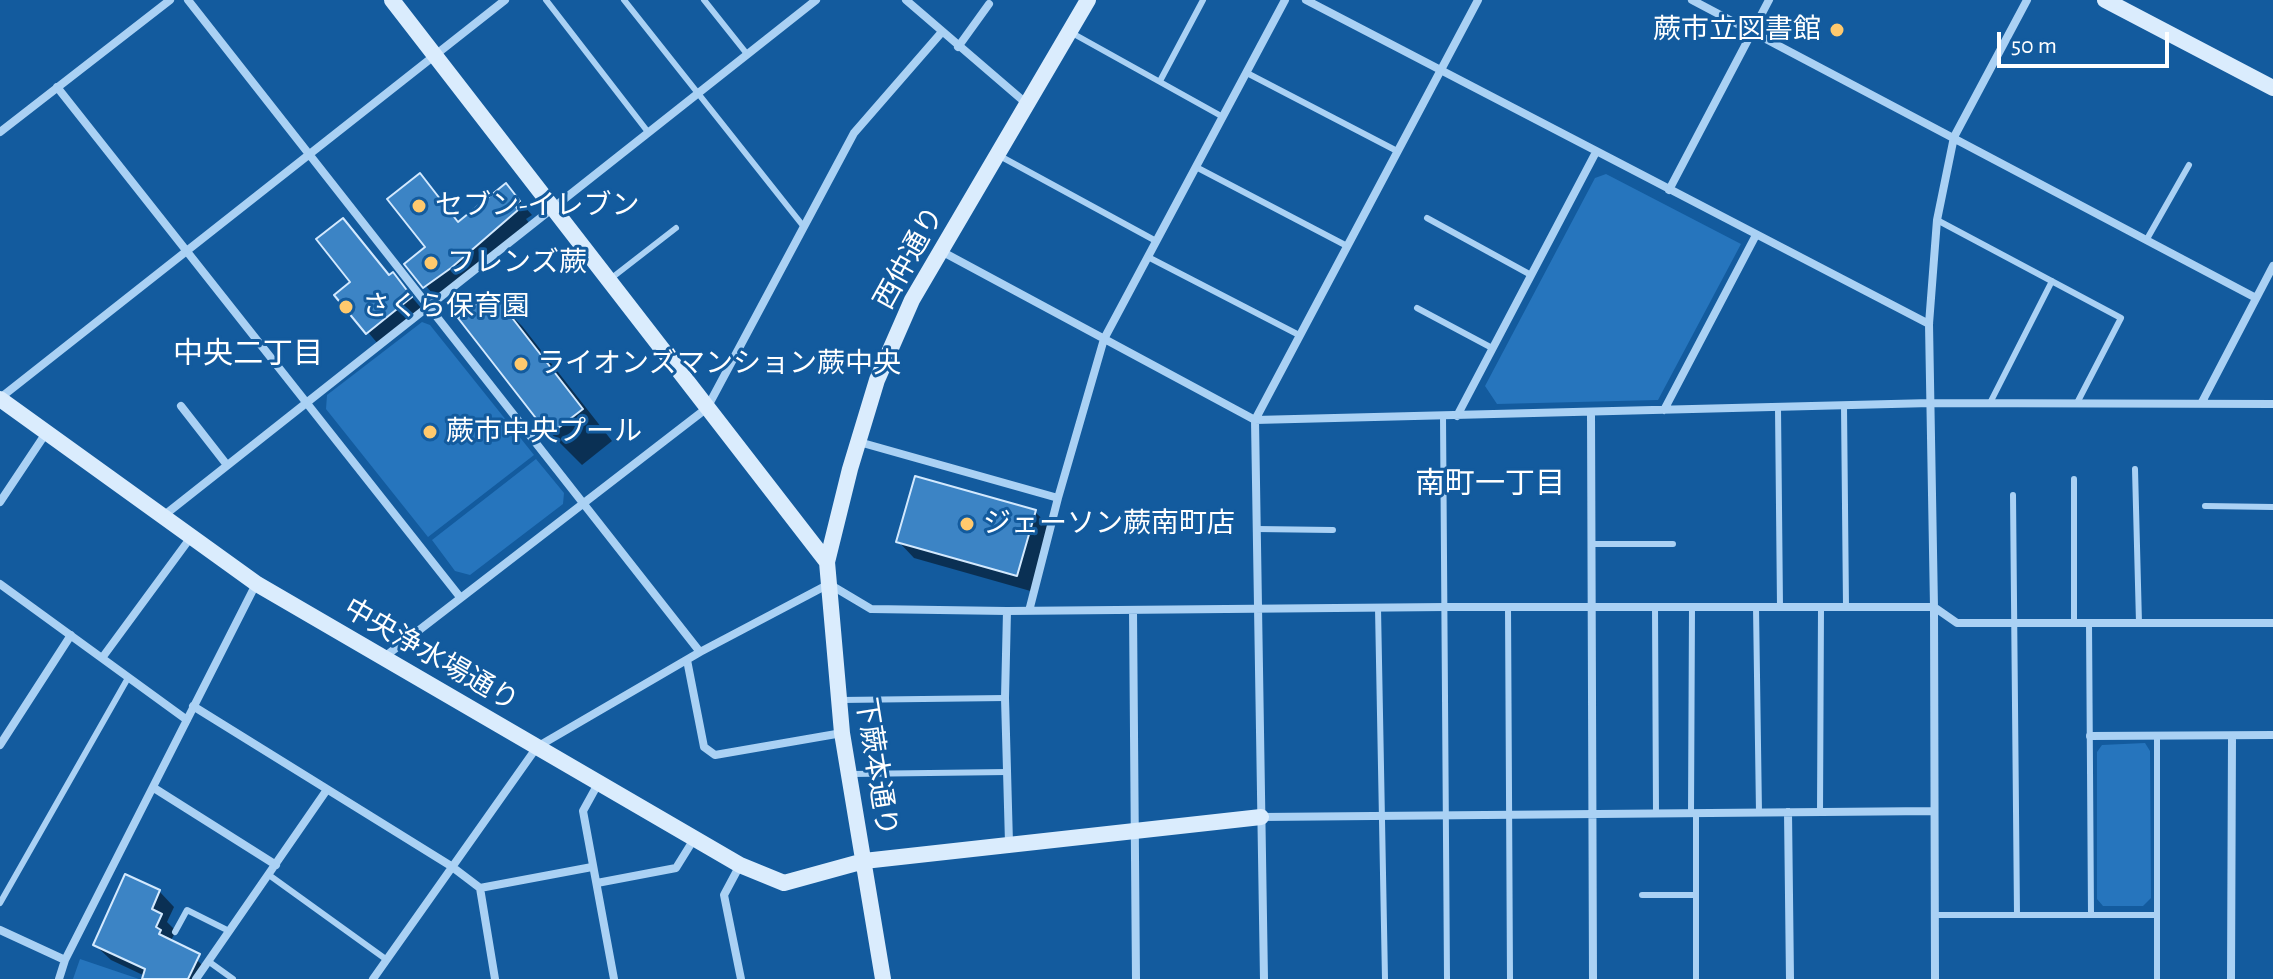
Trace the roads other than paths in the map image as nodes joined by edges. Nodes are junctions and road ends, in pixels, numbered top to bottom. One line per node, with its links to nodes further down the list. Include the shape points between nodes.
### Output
1 (170, 0): 30 (street)
2 (188, 0): 40 (street)
3 (392, 0): 26 (street)
4 (505, 0): 26 (street)
5 (546, 0): 36 (lane)
6 (624, 0): 32 (lane)
7 (704, 0): 25 (lane)
8 (816, 0): 25 (street)
9 (906, 0): 23 (street)
10 (1088, 0): 21 (street, 西仲通り)
11 (1203, 0): 29 (lane)
12 (1285, 0): 28 (street)
13 (1306, 0): 27 (street)
14 (1478, 0): 27 (street)
15 (1692, 0): 22 (street)
16 (1769, 0): 22 (street)
17 (2027, 0): 37 (street)
18 (2105, 0): 20 (street)
19 (989, 4): 24 (street)
20 (2135, 7): 31 (street)
21 (1070, 31): 29 (lane); 33 (street, 西仲通り)
22 (1752, 32): 37 (street); 44 (street)
23 (941, 33): 24 (street); 48 (street, via 854,133)
24 (958, 47): 33 (street)
25 (747, 54): 32 (street)
26 (434, 56): 40 (street); 45 (street)
27 (1439, 70): 38 (street); 39 (street)
28 (1247, 73): 34 (street); 38 (lane)
29 (1160, 81): 34 (lane)
30 (57, 87): 35 (street); 54 (street)
31 (2273, 88)
32 (698, 93): 36 (street); 48 (lane)
33 (1028, 105): 41 (street, 西仲通り)
34 (1223, 117): 43 (street)
35 (0, 132)
36 (648, 132): 45 (street)
37 (1954, 137): 47 (street); 51 (street)
38 (1397, 151): 53 (street)
39 (1596, 152): 44 (street); 58 (street)
40 (309, 154): 54 (street); 62 (street)
41 (998, 155): 52 (lane); 55 (street, 西仲通り)
42 (2189, 165): 51 (lane)
43 (1196, 167): 52 (street); 53 (lane)
44 (1669, 190): 50 (street)
45 (553, 209): 59 (street); 62 (street)
46 (1427, 218): 58 (lane)
47 (1937, 220): 60 (lane); 64 (street)
48 (804, 227): 77 (street)
49 (676, 228): 59 (lane)
50 (1756, 235): 64 (street); 79 (street)
51 (2147, 239): 61 (street)
52 (1156, 241): 56 (street)
53 (1347, 246): 65 (street)
54 (186, 249): 68 (street); 69 (street)
55 (941, 251): 66 (street); 85 (street, 西仲通り, via 883,366)
56 (1148, 257): 65 (lane); 66 (street)
57 (2273, 266): 61 (street)
58 (1531, 275): 67 (street)
59 (609, 281): 77 (street)
60 (2052, 281): 72 (lane); 73 (lane, via 2121,318)
61 (2256, 298): 70 (street)
62 (429, 305): 69 (street); 92 (street)
63 (1417, 308): 67 (lane)
64 (1929, 324): 71 (street)
65 (1299, 335): 83 (street)
66 (1104, 339): 83 (street); 90 (street)
67 (1492, 348): 82 (street)
68 (0, 398): 84 (street, 中央浄水場通り)
69 (307, 402): 86 (street); 105 (street)
70 (2202, 402): 73 (street); 74 (street)
71 (1931, 403): 72 (street); 76 (street); 115 (street)
72 (1990, 403): 73 (street)
73 (2077, 403)
74 (2273, 404)
75 (181, 406): 86 (street)
76 (1844, 406): 78 (street); 114 (lane)
77 (707, 408): 92 (street); 101 (street)
78 (1778, 408): 79 (street); 112 (lane)
79 (1664, 410): 80 (street)
80 (1591, 412): 82 (street); 99 (street)
81 (1443, 416): 82 (street); 83 (street); 106 (lane)
82 (1457, 416)
83 (1255, 420): 96 (street)
84 (46, 432): 91 (street); 95 (street, 中央浄水場通り)
85 (858, 441): 90 (street); 101 (street, 西仲通り)
86 (227, 465): 95 (street)
87 (2135, 469): 123 (lane)
88 (2074, 479): 121 (lane)
89 (2013, 495): 125 (lane)
90 (1058, 498): 120 (street)
91 (0, 502)
92 (583, 502): 105 (street); 127 (street)
93 (2205, 506): 94 (lane)
94 (2273, 507)
95 (162, 517): 98 (street, 中央浄水場通り)
96 (1257, 529): 97 (lane); 117 (street)
97 (1333, 530)
98 (191, 537): 103 (street, 中央浄水場通り); 128 (street)
99 (1591, 544): 100 (lane); 108 (street)
100 (1673, 544)
101 (827, 562): 104 (street, 下蕨本通り)
102 (0, 584): 126 (street)
103 (257, 584): 129 (street, 中央浄水場通り); 134 (street)
104 (829, 584): 119 (street, via 871,609); 127 (street); 133 (street, 下蕨本通り)
105 (460, 597): 129 (street)
106 (1445, 607): 107 (street); 116 (street); 155 (lane)
107 (1508, 607): 108 (street); 156 (lane)
108 (1591, 607): 109 (street); 153 (street)
109 (1655, 607): 110 (street); 154 (lane)
110 (1692, 607): 111 (street); 151 (lane)
111 (1756, 607): 112 (street); 152 (lane)
112 (1780, 607): 113 (street)
113 (1821, 607): 114 (street); 150 (lane)
114 (1846, 607): 115 (street)
115 (1934, 607): 125 (street, via 1957,623); 148 (street)
116 (1378, 608): 117 (street); 157 (lane)
117 (1259, 609): 118 (street); 158 (street)
118 (1133, 610): 120 (street); 159 (street)
119 (1007, 611): 120 (street); 132 (street)
120 (1029, 611)
121 (2074, 623): 122 (street); 125 (street)
122 (2089, 623): 123 (street); 138 (lane)
123 (2139, 623): 124 (street)
124 (2273, 623)
125 (2015, 624): 174 (lane)
126 (71, 635): 128 (street); 141 (street)
127 (700, 652): 130 (street)
128 (102, 658): 131 (street)
129 (383, 659): 142 (street, 中央浄水場通り)
130 (687, 660): 136 (street, via 704,747 715,755); 142 (street)
131 (128, 678): 135 (street); 172 (lane)
132 (1005, 698): 133 (lane); 143 (street)
133 (838, 700): 136 (street, 下蕨本通り)
134 (193, 706): 135 (street); 147 (street)
135 (187, 720): 146 (street)
136 (842, 733): 144 (street, 下蕨本通り)
137 (2273, 735): 140 (street)
138 (2090, 736): 139 (street); 175 (lane)
139 (2157, 736): 140 (street); 176 (lane)
140 (2232, 736): 201 (street)
141 (0, 745)
142 (537, 747): 145 (street, 中央浄水場通り); 165 (street)
143 (1007, 772): 144 (lane); 161 (street)
144 (849, 774): 162 (street, 下蕨本通り)
145 (599, 782): 160 (street, 中央浄水場通り); 166 (street, via 583,811)
146 (154, 788): 163 (street); 180 (street)
147 (326, 791): 163 (street); 165 (street)
148 (1934, 811): 150 (street); 173 (street)
149 (1788, 812): 150 (street); 152 (street); 198 (street)
150 (1820, 812)
151 (1693, 813): 152 (street); 154 (street); 171 (lane)
152 (1759, 813)
153 (1592, 814): 154 (street); 156 (street); 196 (street)
154 (1656, 814)
155 (1445, 815): 156 (street); 157 (street); 194 (lane)
156 (1510, 815): 195 (lane)
157 (1383, 816): 158 (street); 193 (lane)
158 (1261, 817): 159 (street, 中央浄水場通り); 192 (street)
159 (1136, 830): 161 (street, 中央浄水場通り); 191 (street)
160 (695, 838): 164 (street, 中央浄水場通り); 168 (street, via 676,868)
161 (1009, 843): 162 (street, 中央浄水場通り)
162 (864, 861): 164 (street, 中央浄水場通り, via 784,883); 190 (street, 下蕨本通り)
163 (276, 865): 167 (street)
164 (740, 865): 189 (street, via 724,895)
165 (451, 866): 169 (street); 181 (street)
166 (592, 867): 168 (street); 169 (street)
167 (269, 875): 178 (street); 181 (lane)
168 (597, 883): 188 (street)
169 (480, 888): 187 (street)
170 (1642, 895): 171 (lane)
171 (1696, 895): 197 (lane)
172 (0, 903)
173 (1935, 915): 174 (lane); 199 (street)
174 (2017, 915): 175 (lane)
175 (2091, 915): 176 (lane)
176 (2155, 915): 200 (lane)
177 (0, 930): 180 (street)
178 (229, 931): 179 (lane, via 187,910); 182 (street)
179 (175, 932)
180 (65, 960): 183 (street)
181 (387, 960): 186 (street)
182 (208, 961): 184 (street); 185 (lane)
183 (59, 979)
184 (196, 979)
185 (233, 979)
186 (373, 979)
187 (495, 979)
188 (614, 979)
189 (741, 979)
190 (883, 979)
191 (1136, 979)
192 (1264, 979)
193 (1385, 979)
194 (1447, 979)
195 (1510, 979)
196 (1593, 979)
197 (1696, 979)
198 (1790, 979)
199 (1935, 979)
200 (2157, 979)
201 (2231, 979)

